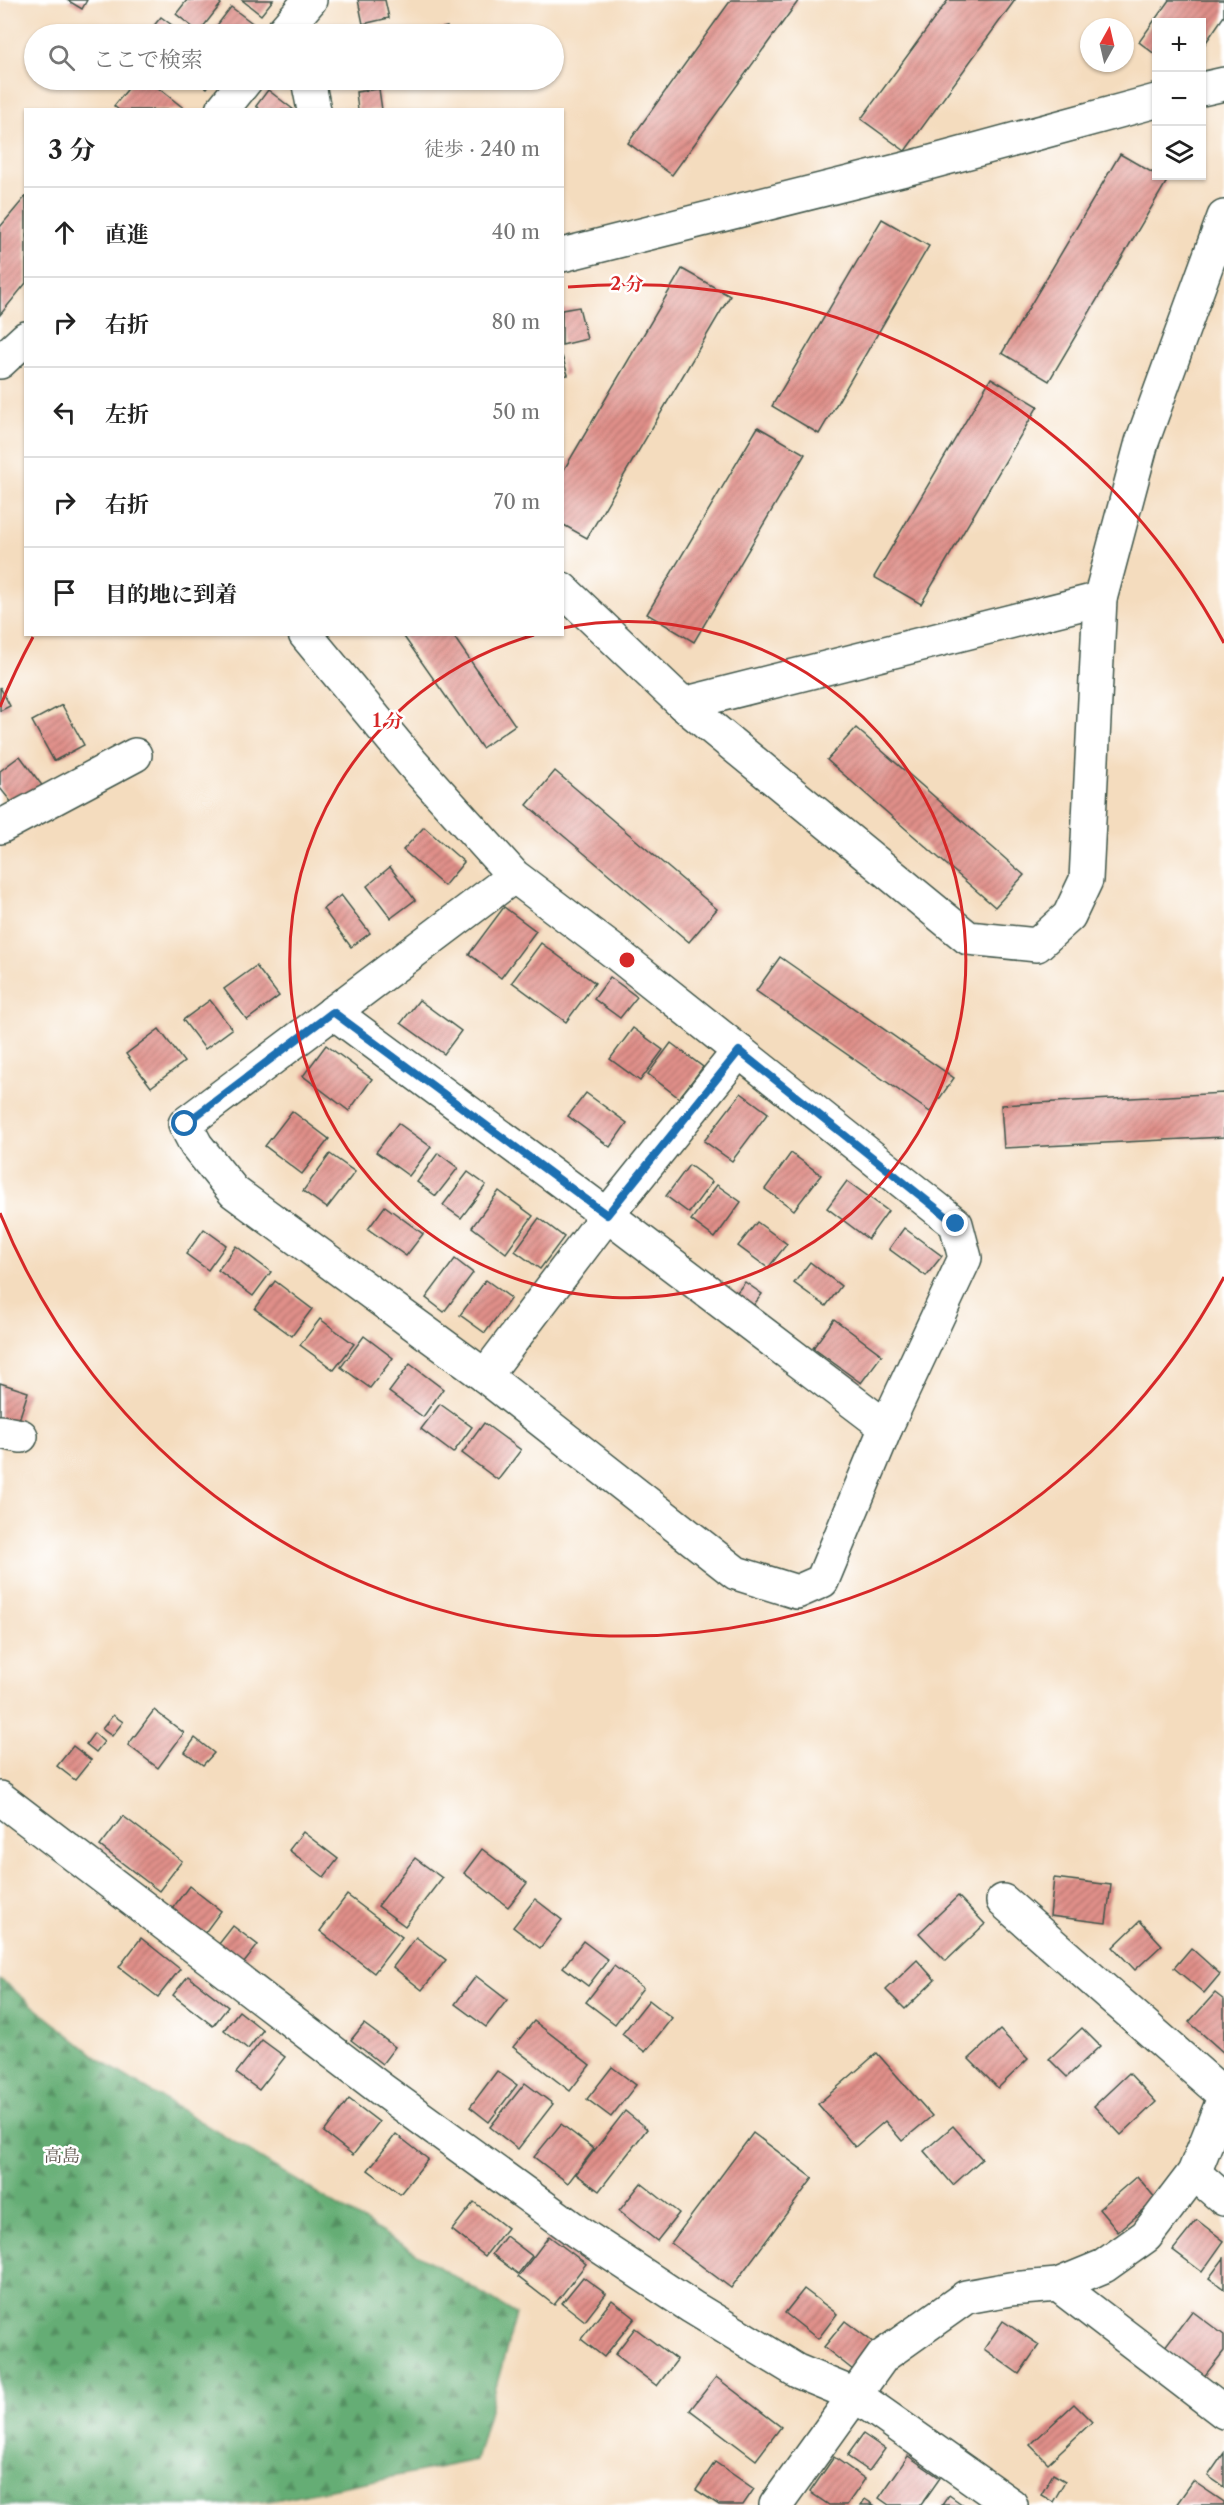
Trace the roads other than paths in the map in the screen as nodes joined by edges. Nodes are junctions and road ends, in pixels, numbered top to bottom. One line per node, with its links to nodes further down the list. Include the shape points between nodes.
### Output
1 (1224, 84): 2 (street)
2 (1206, 88)
3 (238, 90): 6 (street)
4 (310, 90): 7 (street)
5 (1152, 102): 9 (street)
6 (224, 108)
7 (314, 108)
8 (1224, 217): 13 (street, via 1142,442)
9 (564, 254)
10 (24, 340): 11 (street)
11 (0, 362)
12 (564, 591): 15 (street)
13 (1100, 599): 15 (street); 15 (street, via 1086,880 1069,916 1037,945 968,939)
14 (307, 636): 18 (street, via 412,763)
15 (683, 704)
16 (135, 755): 17 (street)
17 (0, 827)
18 (514, 876): 19 (street); 20 (street)
19 (333, 1012): 21 (street); 22 (street, via 185,1124 196,1145 234,1192)
20 (739, 1051): 21 (street); 23 (street, via 956,1224 965,1258)
21 (607, 1215): 22 (street); 23 (street)
22 (485, 1376): 23 (street, via 736,1573 797,1593 822,1581)
23 (886, 1427)
24 (0, 1798): 30 (street, via 371,2082 578,2232 797,2371)
25 (1003, 1901): 26 (street)
26 (1224, 2096): 27 (street)
27 (1194, 2173): 28 (street); 29 (street, via 1146,2236 1104,2266)
28 (1224, 2199)
29 (1058, 2285): 30 (street, via 966,2297 883,2356); 31 (street)
30 (855, 2395): 32 (street); 33 (street)
31 (1224, 2412)
32 (776, 2505)
33 (1011, 2505)

